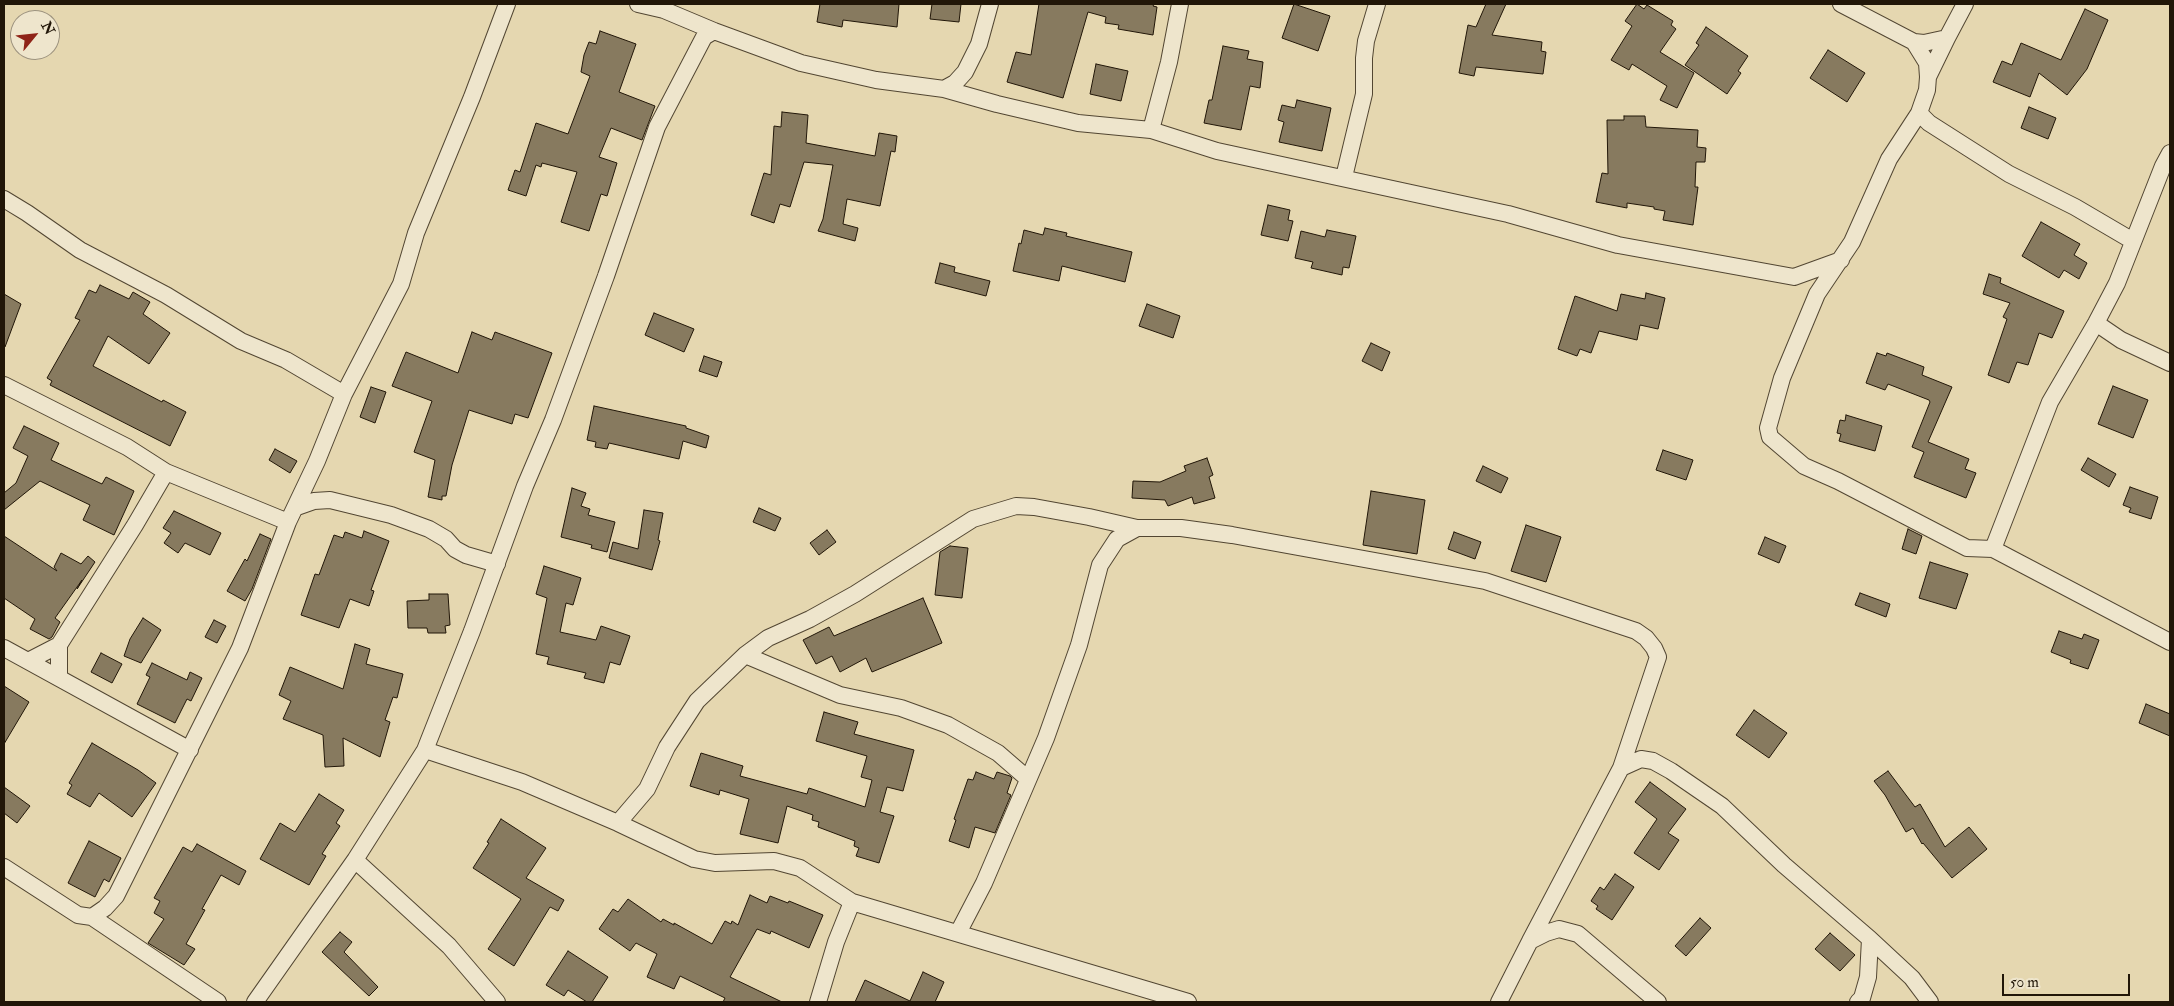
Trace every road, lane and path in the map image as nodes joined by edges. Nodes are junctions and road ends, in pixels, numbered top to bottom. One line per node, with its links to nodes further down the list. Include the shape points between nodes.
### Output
1 (507, 4): 25 (street, via 416,234 401,284)
2 (638, 4): 8 (street, via 664,10)
3 (990, 4): 12 (street, via 979,44 965,72)
4 (1180, 4): 14 (street)
5 (1377, 4): 16 (street, via 1366,42 1364,94)
6 (1841, 4): 10 (street)
7 (1965, 4): 9 (street)
8 (714, 31): 12 (street, via 801,63 876,80); 31 (street, via 704,37 657,127 606,276)
9 (1947, 38): 10 (street); 11 (street)
10 (1914, 42): 11 (street, via 1927,63)
11 (1928, 77): 13 (street)
12 (944, 89): 14 (street, via 1078,123)
13 (1919, 113): 18 (street, via 1938,130 1996,166 2075,206); 19 (street, via 1889,159)
14 (1151, 130): 16 (street, via 1218,151)
15 (2170, 153): 18 (street)
16 (1344, 177): 20 (street, via 1526,218 1618,244)
17 (4, 199): 25 (street, via 80,250 166,295 241,341 286,360)
18 (2133, 241): 22 (street)
19 (1841, 260): 20 (street); 21 (street)
20 (1794, 277): 21 (street)
21 (1817, 294): 30 (street, via 1782,378 1768,428 1770,437 1804,466 1967,548)
22 (2096, 323): 23 (street, via 2121,340); 30 (street, via 2050,402)
23 (2170, 363)
24 (4, 385): 26 (street, via 119,443)
25 (344, 394): 27 (street)
26 (166, 472): 28 (street); 33 (street)
27 (297, 507): 28 (street); 31 (street, via 330,500 392,515 446,538 455,549 466,555)
28 (288, 522): 38 (street, via 240,648)
29 (1137, 528): 35 (street, via 1034,507 1016,506 988,514 973,519 855,594 768,638); 40 (street, via 1181,528 1232,535 1485,581 1636,631 1646,638 1658,657); 41 (street, via 1117,539 1100,565 1079,645)
30 (1994, 549): 32 (street)
31 (497, 564): 39 (street)
32 (2170, 642)
33 (59, 645): 36 (street); 37 (street)
34 (4, 648): 36 (street)
35 (745, 655): 41 (street, via 840,695 901,708 948,725 998,753); 42 (street, via 697,701 667,747 647,789)
36 (28, 661): 37 (street)
37 (58, 678): 38 (street)
38 (190, 750): 46 (street, via 116,896)
39 (425, 750): 42 (street, via 522,782); 43 (street)
40 (1621, 768): 48 (street, via 1641,759 1653,761 1722,806); 49 (street)
41 (1028, 779): 47 (street, via 984,882)
42 (618, 823): 45 (street, via 694,859 774,861 800,868)
43 (355, 860): 52 (street); 53 (street, via 449,946)
44 (4, 867): 46 (street, via 78,915)
45 (852, 902): 47 (street); 54 (street)
46 (92, 916): 51 (street)
47 (958, 933): 50 (street)
48 (1870, 939): 58 (street, via 1868,977); 59 (street, via 1912,978)
49 (1530, 942): 56 (street); 57 (street, via 1559,929 1578,934)
50 (1170, 999): 55 (street)
51 (218, 1002)
52 (255, 1002)
53 (497, 1002)
54 (818, 1002)
55 (1188, 1002)
56 (1499, 1002)
57 (1658, 1002)
58 (1858, 1002)
59 (1930, 1002)

